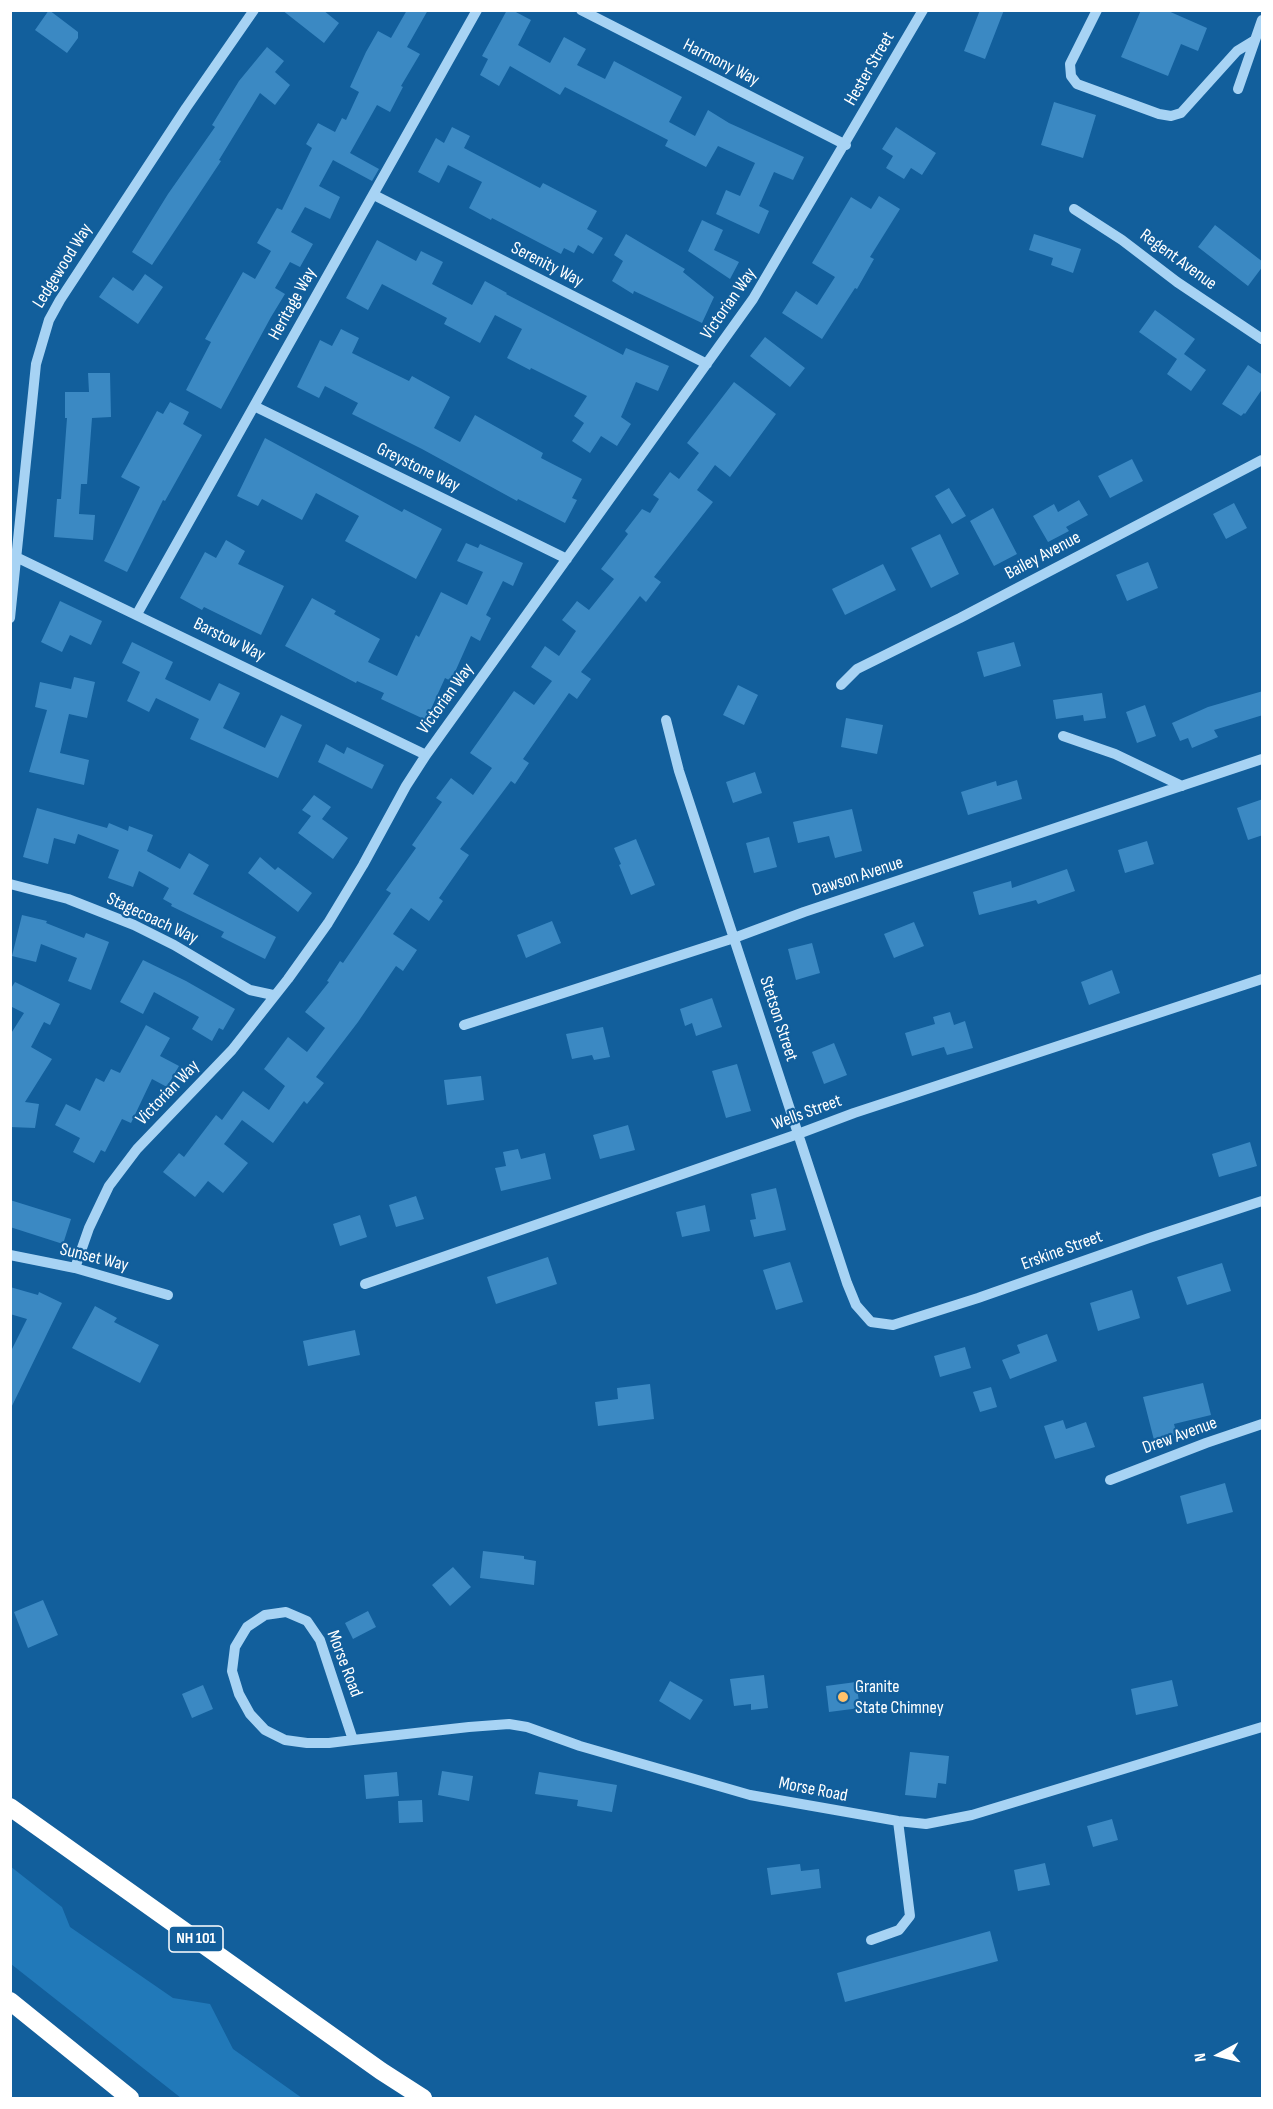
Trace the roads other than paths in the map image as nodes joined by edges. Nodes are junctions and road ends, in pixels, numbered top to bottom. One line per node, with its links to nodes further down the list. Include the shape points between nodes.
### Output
1 (254, 10): 16 (street, Ledgewood Way, via 49,320 36,364)
2 (477, 10): 10 (street, Heritage Way)
3 (581, 10): 9 (street, Harmony Way)
4 (923, 10): 9 (street, Hester Street)
5 (1097, 10): 7 (street, via 1070,64 1071,76 1077,84 1171,116 1181,113 1231,57)
6 (1263, 20): 7 (street)
7 (1255, 40): 8 (street)
8 (1238, 89)
9 (846, 145): 13 (street, Victorian Way, via 770,273)
10 (374, 195): 13 (street, Serenity Way); 14 (street, Heritage Way)
11 (1074, 209): 12 (street, Regent Avenue)
12 (1263, 339)
13 (706, 364): 17 (street, Victorian Way)
14 (254, 406): 17 (street, Greystone Way); 18 (street, Heritage Way)
15 (1263, 460): 20 (street, Bailey Avenue, via 857,669)
16 (16, 557): 18 (street, Barstow Way); 19 (street, Ledgewood Way)
17 (567, 559): 23 (street, Victorian Way)
18 (137, 614): 23 (street, Barstow Way)
19 (10, 618)
20 (841, 685)
21 (666, 720): 27 (street, Stetson Street)
22 (1063, 736): 25 (street, via 1115,754)
23 (426, 755): 29 (street, Victorian Way, via 328,923)
24 (1263, 759): 25 (street, Dawson Avenue)
25 (1182, 786): 27 (street, Dawson Avenue)
26 (10, 884): 29 (street, Stagecoach Way, via 68,899 134,925 250,990)
27 (734, 938): 30 (street, Dawson Avenue); 31 (street, Stetson Street)
28 (1263, 979): 31 (street, Wells Street)
29 (273, 995): 34 (street, Victorian Way, via 232,1050 137,1149 109,1186)
30 (464, 1025)
31 (798, 1134): 35 (street, Wells Street); 37 (street, Stetson Street, via 847,1283 856,1305)
32 (1263, 1201): 37 (street, Erskine Street, via 893,1325)
33 (10, 1255): 34 (street, Sunset Way)
34 (75, 1268): 36 (street, Sunset Way)
35 (365, 1284)
36 (168, 1295)
37 (871, 1322)
38 (1263, 1424): 39 (street, Drew Avenue)
39 (1110, 1480)
40 (1263, 1726): 43 (street, Morse Road, via 972,1815 927,1824)
41 (353, 1740): 41 (street, Morse Road, via 307,1743 285,1740 265,1730 250,1714 232,1671 235,1647 247,1627 265,1615 286,1612 307,1621 320,1640); 43 (street, Morse Road, via 509,1724 750,1795)
42 (10, 1807): 46 (highway, NH 101)
43 (898, 1821): 44 (street, via 910,1916 899,1930)
44 (871, 1940)
45 (10, 2001): 47 (highway)
46 (381, 2071): 48 (highway); 49 (highway, NH 101)
47 (130, 2098)
48 (415, 2098)
49 (423, 2098)

